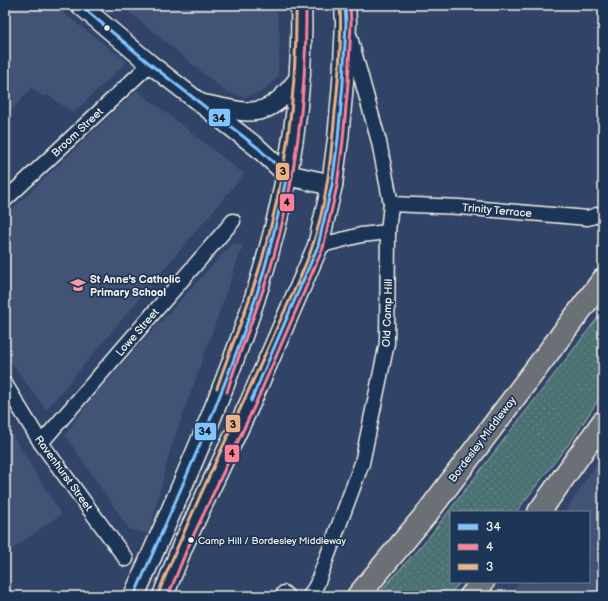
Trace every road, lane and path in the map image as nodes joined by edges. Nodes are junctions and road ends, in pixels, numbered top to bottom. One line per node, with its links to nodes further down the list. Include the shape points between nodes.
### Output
1 (80, 5): 4 (street)
2 (301, 5): 5 (main road)
3 (345, 14): 8 (main road, via 343,90); 10 (street, Old Camp Hill, via 379,142)
4 (150, 64): 6 (street); 9 (street, Broom Street)
5 (301, 75): 6 (street, via 288,94 271,107 264,109 246,113); 7 (main road, via 296,127)
6 (200, 102): 7 (street, via 258,148)
7 (287, 175): 8 (main road); 22 (main road, via 266,266 221,395)
8 (332, 185): 14 (main road)
9 (5, 200)
10 (391, 204): 11 (street, Trinity Terrace, via 460,206 588,218); 13 (street, Old Camp Hill)
11 (603, 213)
12 (233, 221): 18 (street, Lowe Street)
13 (388, 232): 14 (street, via 361,235); 24 (street, Old Camp Hill, via 388,343 362,463 317,584)
14 (318, 246): 23 (main road, via 250,403 183,545)
15 (603, 280): 25 (highway, Bordesley Middleway, via 428,512)
16 (5, 384): 18 (street, Ravenhurst Street)
17 (603, 422): 19 (highway)
18 (41, 443): 20 (street, Ravenhurst Street)
19 (539, 511)
20 (126, 559)
21 (482, 583): 26 (highway)
22 (134, 596)
23 (163, 596)
24 (310, 596)
25 (358, 596)
26 (471, 596)

